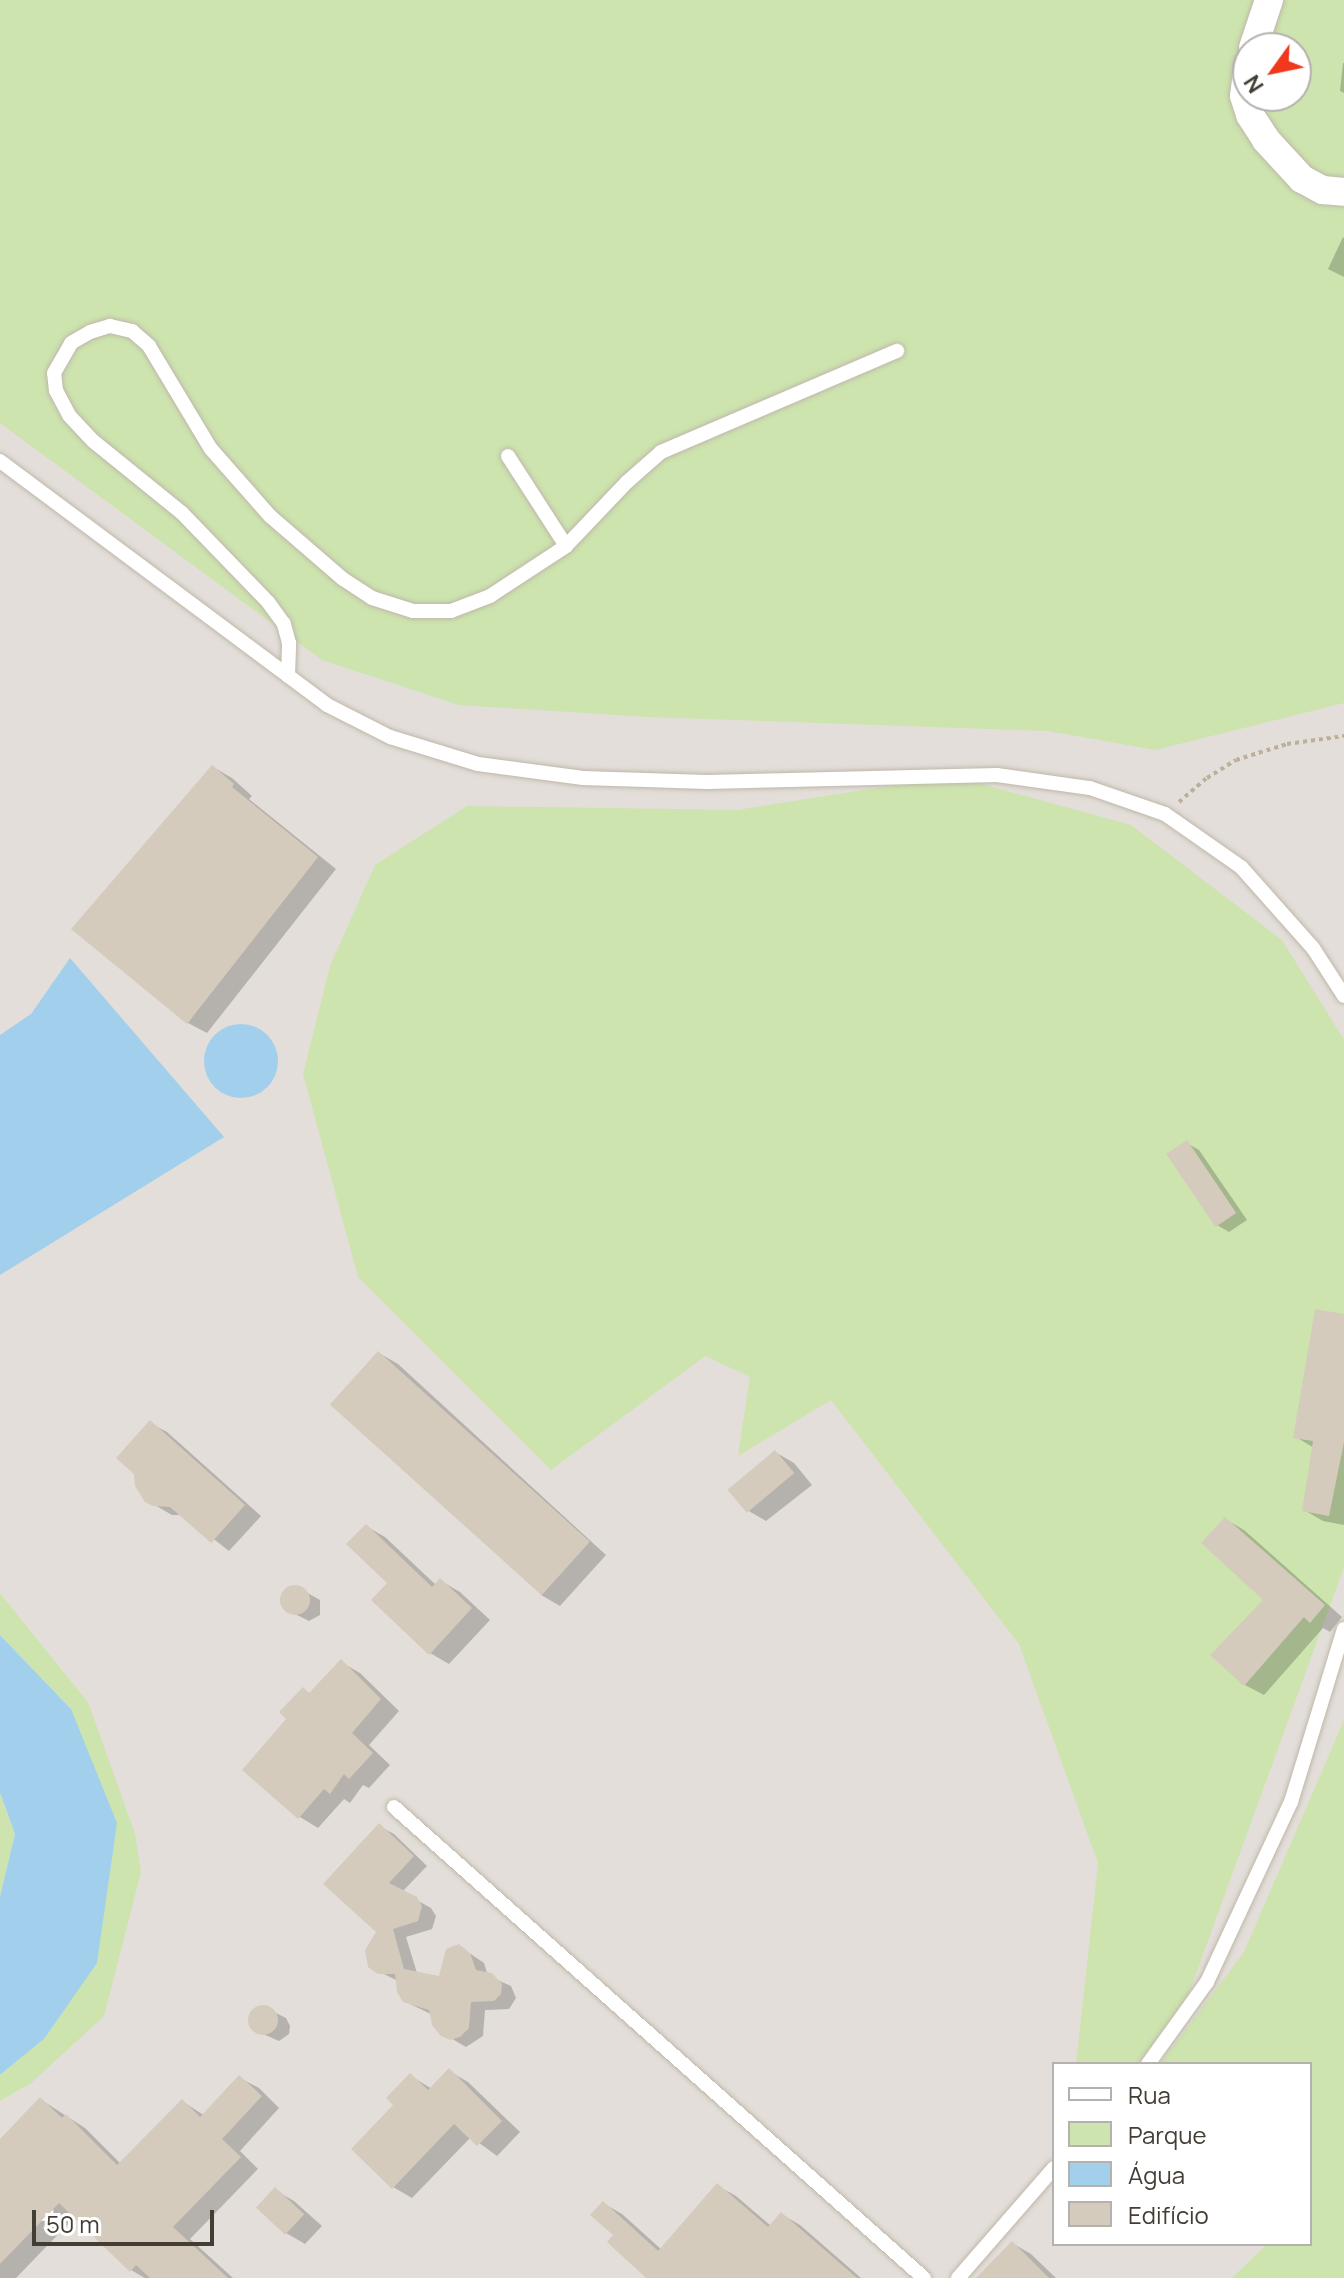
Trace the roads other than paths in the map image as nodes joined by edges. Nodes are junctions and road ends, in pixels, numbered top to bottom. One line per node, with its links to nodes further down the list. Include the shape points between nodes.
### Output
1 (1269, 0): 2 (street)
2 (1258, 32)
3 (1249, 112): 4 (street, via 1266,140 1302,179 1323,190)
4 (1344, 192)
5 (897, 351): 8 (lane, via 661,452)
6 (508, 456): 8 (lane)
7 (0, 461): 9 (lane)
8 (566, 546): 9 (lane, via 490,596 451,611 413,611 372,598 280,525 234,478 167,373 132,331 110,326 71,343 54,373 56,391 69,415 182,513 268,602 284,624)
9 (288, 676): 10 (lane, via 327,705 390,737 478,764 583,778 707,782 997,775 1090,788 1165,814 1241,867 1313,948)
10 (1344, 996)
11 (1344, 1629): 13 (lane, via 1291,1802 1207,1982)
12 (394, 1807): 15 (lane)
13 (1149, 2062)
14 (1052, 2170): 16 (lane)
15 (924, 2278)
16 (958, 2278)

